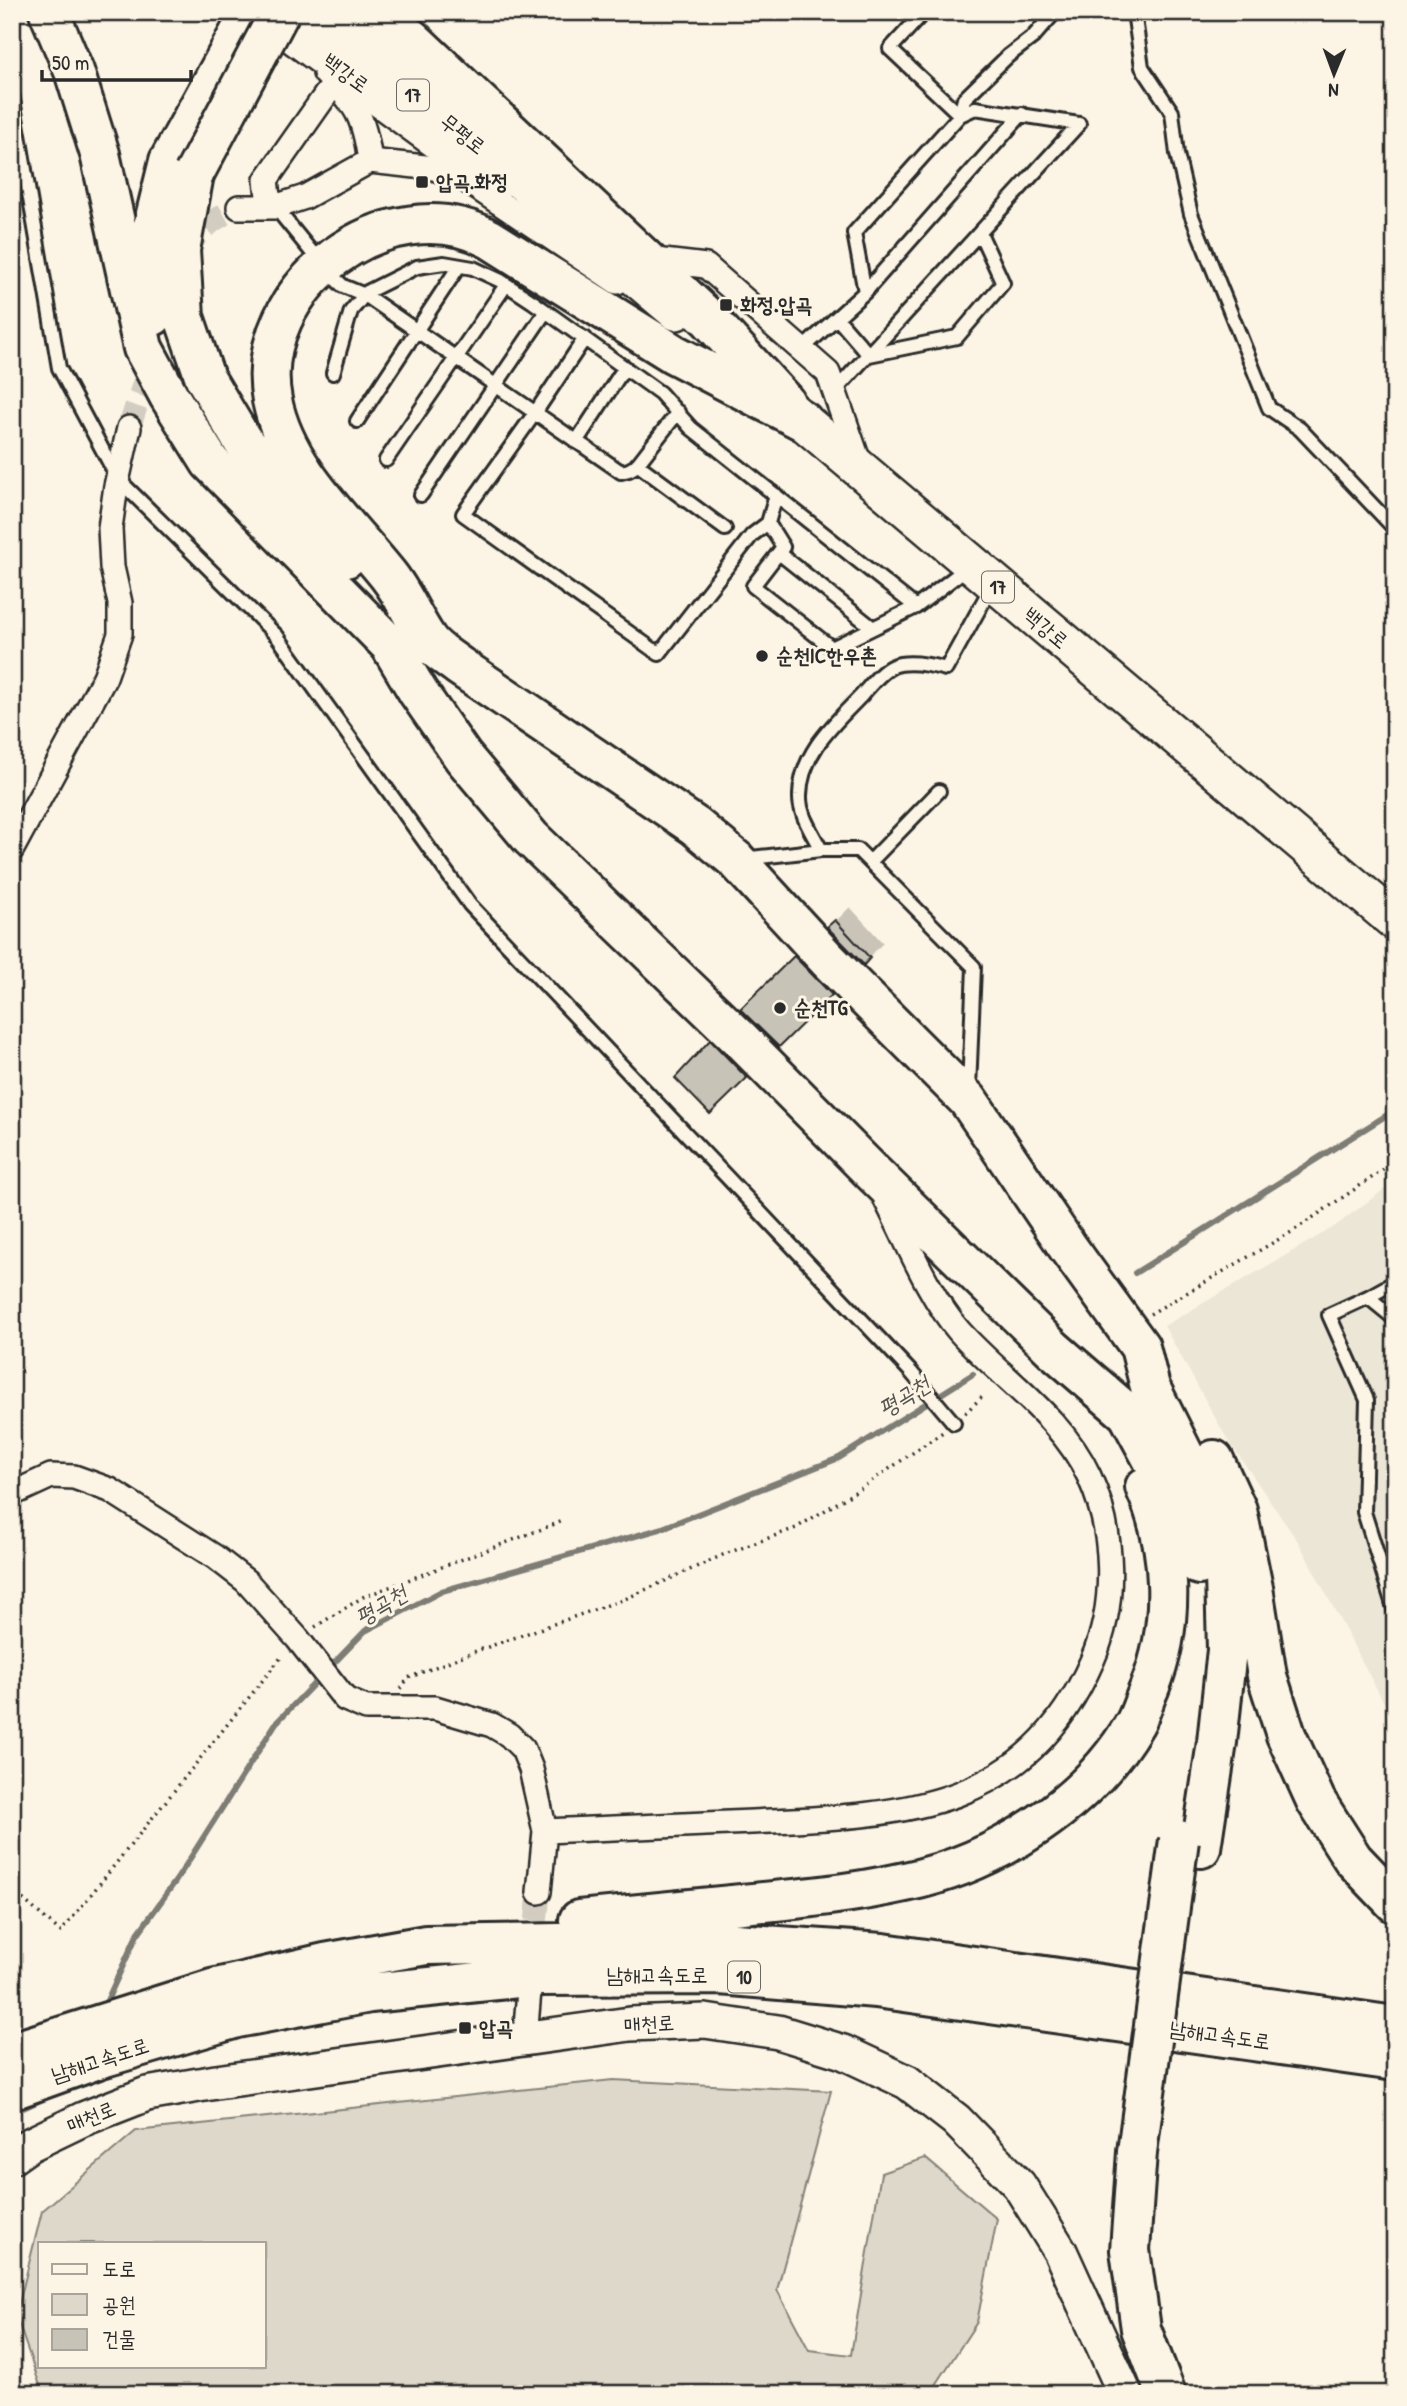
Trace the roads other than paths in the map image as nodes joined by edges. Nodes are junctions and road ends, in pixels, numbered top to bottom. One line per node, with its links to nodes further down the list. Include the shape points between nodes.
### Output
1 (49, 12): 40 (highway, via 75,71 100,154 143,348)
2 (251, 12): 15 (highway)
3 (262, 12): 9 (main road, 백강로)
4 (344, 12): 16 (main road, 백강로 / 17, via 441,94)
5 (378, 12): 22 (highway)
6 (925, 12): 13 (lane, via 890,49)
7 (1055, 12): 13 (lane, via 964,99)
8 (1134, 12): 54 (lane, via 1142,66 1171,112 1191,214 1269,408 1300,429)
9 (297, 22): 14 (street, via 314,62 358,111); 15 (highway, bridge); 16 (highway, 무평로 / 17); 20 (main road, 백강로, via 511,194)
10 (327, 93): 17 (street, via 266,180)
11 (12, 94): 50 (lane, via 59,368)
12 (1023, 114): 13 (lane, via 975,108); 19 (lane, via 1079,124); 26 (lane)
13 (960, 115): 26 (lane, via 854,233)
14 (370, 161): 17 (street, via 305,197); 28 (street, via 434,168 464,179 629,289)
15 (181, 167): 40 (highway, via 150,238 153,315); 60 (highway, via 184,317 205,378 242,440 303,515)
16 (518, 178): 20 (main road, 백강로 / 17)
17 (275, 207): 18 (street); 21 (lane)
18 (239, 208)
19 (980, 233): 34 (lane); 34 (lane, via 1003,283 957,337)
20 (603, 250): 22 (street); 28 (main road, 백강로 / 17)
21 (314, 255)
22 (645, 259): 33 (street, via 706,266); 44 (highway, via 709,319)
23 (459, 266): 25 (lane); 27 (lane, via 417,267); 31 (lane)
24 (332, 275): 27 (lane, via 343,286)
25 (506, 285): 29 (lane); 35 (lane)
26 (865, 292): 30 (lane)
27 (365, 295): 31 (lane); 37 (lane, via 351,311)
28 (668, 303): 44 (main road, 백강로 / 17)
29 (546, 311): 32 (lane); 38 (lane)
30 (837, 318): 33 (lane); 34 (lane)
31 (416, 331): 35 (lane); 43 (lane)
32 (585, 338): 36 (lane); 42 (lane)
33 (801, 350): 39 (street, via 828,373)
34 (869, 355): 39 (lane)
35 (456, 358): 38 (lane); 47 (lane)
36 (625, 367): 41 (lane); 46 (lane)
37 (332, 373)
38 (495, 386): 42 (lane); 51 (lane)
39 (834, 392): 49 (street)
40 (169, 396): 68 (highway, via 210,462 390,645 463,757 531,838)
41 (678, 412): 48 (lane); 52 (lane, via 691,428)
42 (535, 413): 46 (lane); 53 (lane, via 463,514 659,654 752,535)
43 (357, 421)
44 (803, 421): 49 (main road, 백강로 / 17); 60 (highway, via 674,354 477,232 440,225 394,230 366,239 329,260 295,296 279,324 272,352 275,415 300,467 391,579)
45 (129, 428): 50 (street)
46 (576, 442): 48 (lane, via 621,472)
47 (386, 460)
48 (638, 464): 55 (lane)
49 (862, 471): 57 (main road, 백강로 / 17)
50 (118, 479): 62 (street, via 110,528 120,634 105,677); 74 (lane, via 277,636 470,905)
51 (422, 495)
52 (776, 495): 53 (lane); 58 (lane)
53 (768, 523): 56 (lane, via 783,547)
54 (1395, 528)
55 (725, 529)
56 (779, 553): 59 (lane); 59 (lane, via 753,586 763,594 832,648)
57 (982, 574): 58 (lane); 63 (lane, via 946,669 893,666 828,730 812,754 800,797 802,814); 66 (main road, 백강로 / 17)
58 (916, 607): 59 (lane)
59 (873, 628)
60 (428, 642): 64 (highway, via 695,826)
61 (939, 791): 65 (lane)
62 (12, 849)
63 (821, 849): 64 (lane); 65 (lane, via 858,850)
64 (736, 860): 67 (highway)
65 (870, 862): 67 (lane, via 974,967)
66 (1395, 921)
67 (968, 1100): 72 (highway, via 1069,1249)
68 (872, 1172): 73 (highway); 77 (street, via 941,1306 958,1330 1050,1421 1080,1459 1093,1485 1105,1528 1110,1593 1098,1647 1079,1689 1039,1743 1010,1767 974,1788 924,1806 853,1817)
69 (1395, 1282): 70 (lane)
70 (1368, 1297): 71 (lane); 76 (lane, via 1329,1315 1367,1400 1364,1512)
71 (1395, 1319)
72 (1145, 1330): 78 (highway, via 1150,1387 1206,1499 1225,1575 1227,1650 1217,1742); 80 (highway, via 1237,1510 1267,1676 1286,1735 1311,1790 1353,1859)
73 (1095, 1385): 78 (highway, via 1128,1414 1181,1513 1202,1573 1206,1638); 81 (highway, via 1153,1503 1167,1563 1167,1619 1156,1673 1136,1722 1106,1764 1064,1805 1016,1838 967,1863 908,1882 836,1894 568,1921)
74 (954, 1423)
75 (12, 1494): 77 (street, via 51,1476 74,1477 110,1490 246,1581 345,1699 366,1708 435,1708 492,1725 509,1735 523,1749 531,1769)
76 (1395, 1611)
77 (545, 1831): 79 (street)
78 (1190, 1844): 89 (highway, bridge)
79 (539, 1892)
80 (1395, 1903)
81 (426, 1945): 83 (highway, 남해고속도로 / 10, via 721,1942 883,1953); 88 (highway, 남해고속도로 / 10, via 212,1989 122,2016 57,2037)
82 (529, 1991): 84 (street)
83 (1395, 2026)
84 (525, 2037): 90 (main road, 매천로, via 147,2094 83,2119); 91 (main road, 매천로, via 629,2024 705,2021 778,2032 843,2052 907,2082 956,2120 1020,2185 1060,2251)
85 (1312, 2048): 86 (highway, 남해고속도로 / 10); 87 (highway); 88 (highway, 남해고속도로 / 10, via 876,1988 720,1975 538,1976 370,1993 237,2018 98,2059)
86 (1395, 2061)
87 (1395, 2075)
88 (15, 2076)
89 (1149, 2154): 92 (highway, via 1130,2250 1141,2329); 93 (highway, via 1153,2248 1164,2324)
90 (12, 2157)
91 (1125, 2394)
92 (1166, 2394)
93 (1193, 2394)

